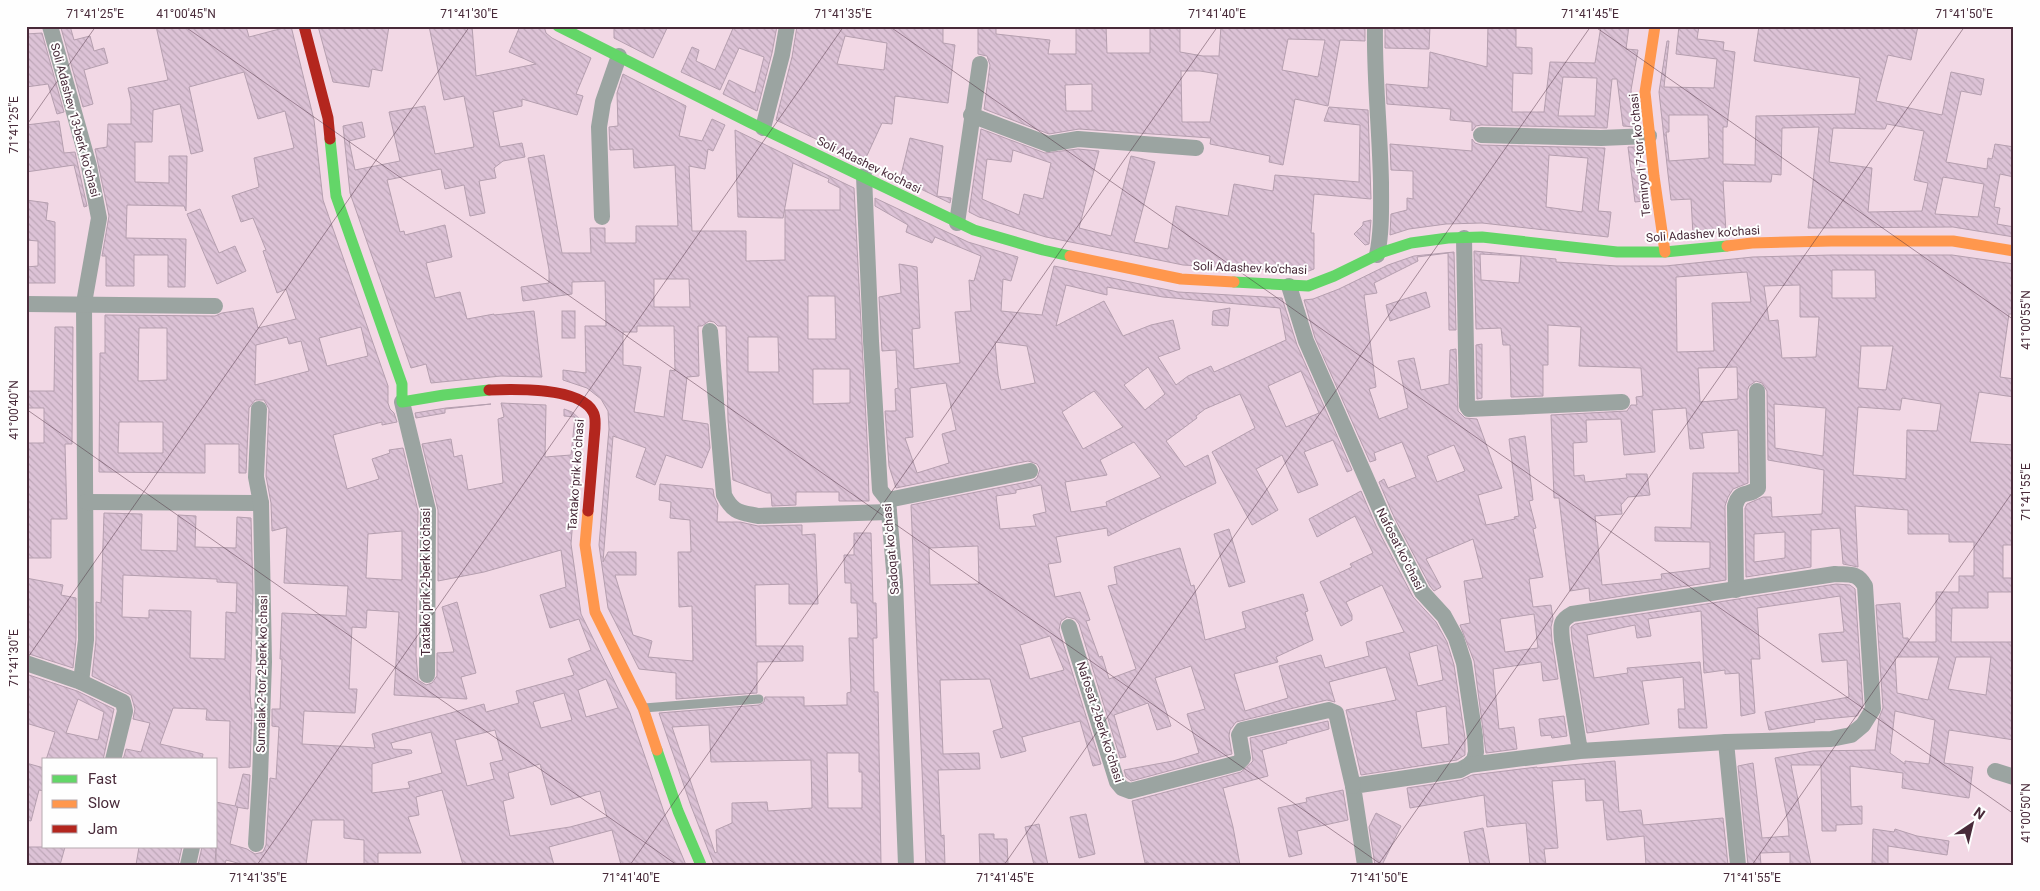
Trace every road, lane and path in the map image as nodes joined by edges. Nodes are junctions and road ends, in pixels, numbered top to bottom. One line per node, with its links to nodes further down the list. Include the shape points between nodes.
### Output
1 (50, 26): 22 (street, Soli Adashev 13-berk koʻchasi, via 96,192 99,218)
2 (304, 26): 27 (street, via 328,118 336,196 402,384)
3 (558, 26): 7 (street, Soli Adashev ko'chasi)
4 (786, 26): 10 (street)
5 (1375, 26): 20 (street, via 1380,127 1381,232)
6 (1655, 26): 12 (street, Temiryoʻl 7-tor koʻchasi, via 1645,92)
7 (619, 56): 10 (street, Soli Adashev ko'chasi); 15 (street, via 602,102 599,126)
8 (980, 64): 9 (street)
9 (971, 116): 13 (street, via 1048,144 1078,140); 16 (street)
10 (763, 128): 14 (street, Soli Adashev ko'chasi)
11 (1481, 134): 12 (street, via 1601,138)
12 (1649, 136): 19 (street, Temiryoʻl 7-tor koʻchasi)
13 (1196, 148)
14 (864, 176): 16 (street, Soli Adashev ko'chasi); 33 (street, Sadoqat koʻchasi, via 880,490)
15 (602, 217)
16 (958, 223): 21 (street, Soli Adashev ko'chasi, via 1043,250 1181,279)
17 (1464, 238): 19 (street, Soli Adashev ko'chasi, via 1482,237 1617,252); 20 (street, Soli Adashev ko'chasi, via 1411,243); 28 (street, via 1469,409)
18 (2014, 251): 19 (street, Soli Adashev ko'chasi, via 1953,241 1831,241 1752,243)
19 (1665, 252)
20 (1378, 255): 21 (street, Soli Adashev ko'chasi, via 1308,286)
21 (1289, 286): 44 (street, Nafosat koʻchasi, via 1306,341 1385,521 1422,592 1444,616 1456,638 1464,663 1475,737 1476,752)
22 (84, 303): 23 (street); 24 (street); 31 (street)
23 (26, 304)
24 (215, 306)
25 (710, 331): 33 (street, via 724,495 731,508 758,516)
26 (1757, 391): 34 (street, via 1758,488 1741,494 1735,506)
27 (402, 402): 37 (street, Taxtakoʻprik 2-berk koʻchasi, via 428,510); 40 (street, Taxtakoʻprik koʻchasi, via 429,395 494,389 527,390 579,399 592,410 595,428 585,545 591,596 595,612)
28 (1622, 402)
29 (259, 409): 32 (street, Sumalak 2-tor 2-berk koʻchasi, via 256,477)
30 (1030, 471): 33 (street)
31 (86, 502): 32 (street); 38 (street, via 86,640)
32 (261, 503): 48 (street, Sumalak 2-tor 2-berk koʻchasi, via 264,662)
33 (888, 506): 52 (street, Sadoqat koʻchasi, via 895,582)
34 (1736, 590): 41 (street, via 1835,574 1860,577 1865,586 1873,709 1864,725 1850,735 1831,739); 42 (street, via 1572,614 1564,619 1562,640)
35 (1069, 627): 47 (street, Nafosat 2-berk koʻchasi, via 1122,788 1130,791 1238,764 1243,758 1239,735 1242,730 1329,710 1336,714)
36 (26, 663): 38 (street)
37 (426, 675)
38 (81, 682): 43 (street, via 124,702)
39 (759, 699): 40 (lane)
40 (644, 708): 51 (street, Taxtakoʻprik koʻchasi, via 678,811)
41 (1726, 742): 42 (street); 54 (street)
42 (1580, 751): 44 (street)
43 (113, 758)
44 (1469, 766): 47 (street)
45 (1995, 771): 46 (street)
46 (2014, 778)
47 (1353, 786): 53 (street)
48 (256, 844)
49 (192, 848): 50 (street)
50 (188, 865)
51 (701, 865)
52 (906, 865)
53 (1365, 865)
54 (1738, 865)

